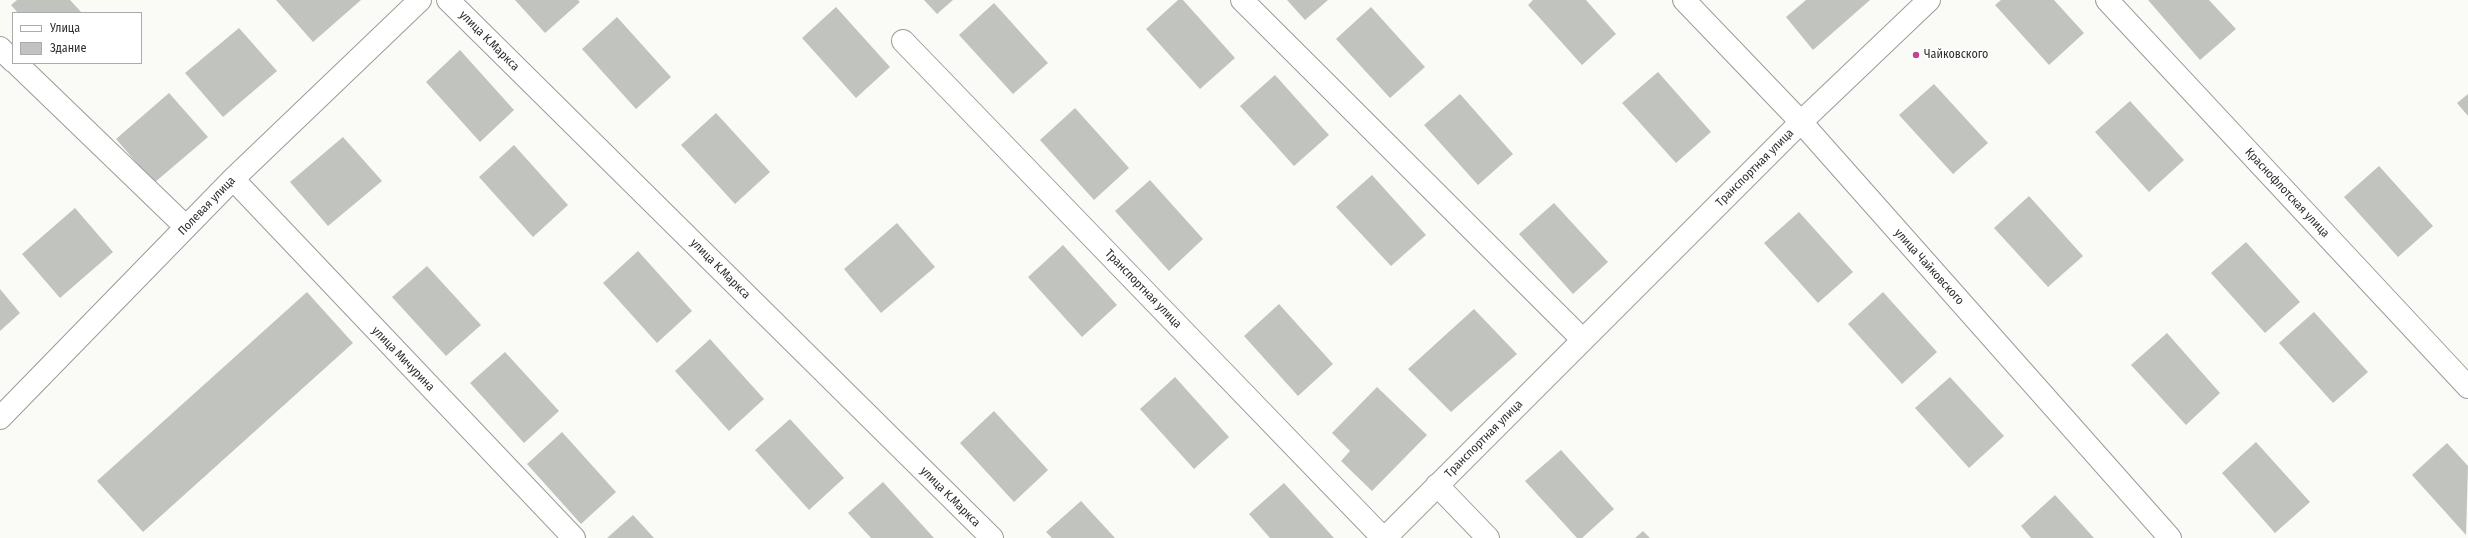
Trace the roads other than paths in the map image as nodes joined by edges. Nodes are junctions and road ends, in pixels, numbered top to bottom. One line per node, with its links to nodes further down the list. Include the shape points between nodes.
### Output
1 (420, 0): 12 (street, Полевая улица)
2 (448, 0): 19 (street, улица К.Маркса)
3 (1242, 0): 14 (street)
4 (1684, 0): 11 (street, улица Чайковского)
5 (1929, 0): 11 (street, Транспортная улица)
6 (2107, 0): 15 (street, Краснофлотская улица)
7 (903, 41): 20 (street, Транспортная улица)
8 (0, 48): 9 (street)
9 (12, 59)
10 (17, 64): 13 (street)
11 (1801, 122): 14 (street, Транспортная улица); 22 (street, улица Чайковского)
12 (233, 179): 13 (street, Полевая улица); 18 (street, улица Мичурина)
13 (186, 227): 16 (street, Полевая улица)
14 (1583, 340): 17 (street, Транспортная улица)
15 (2468, 387)
16 (0, 418)
17 (1437, 485): 20 (street, Транспортная улица); 21 (street)
18 (574, 538)
19 (992, 538)
20 (1384, 538)
21 (1488, 538)
22 (2170, 538)

